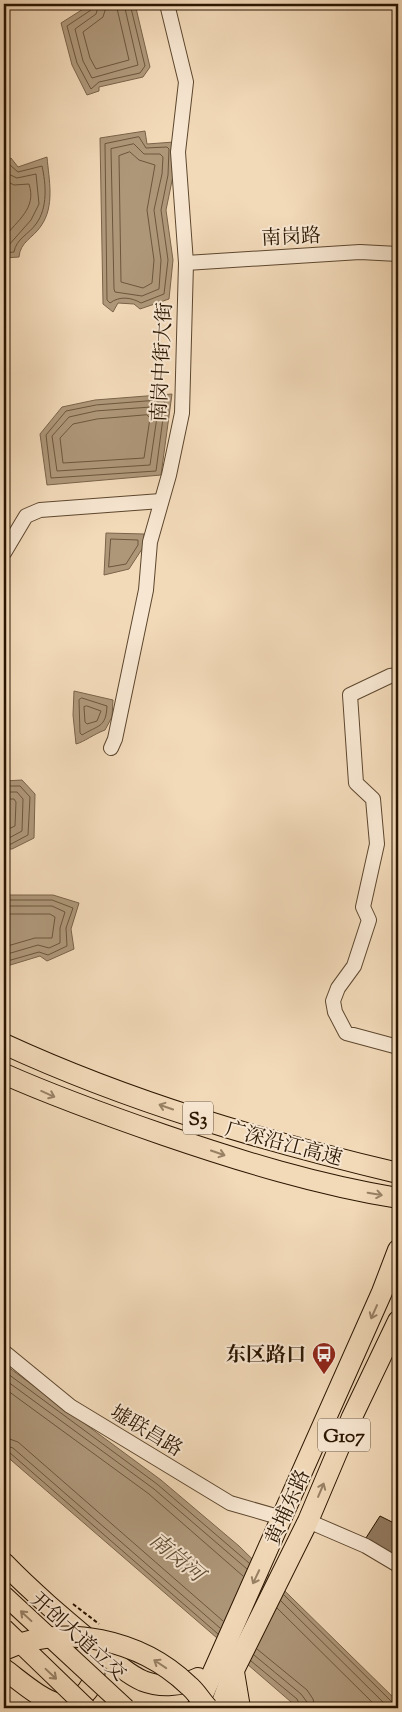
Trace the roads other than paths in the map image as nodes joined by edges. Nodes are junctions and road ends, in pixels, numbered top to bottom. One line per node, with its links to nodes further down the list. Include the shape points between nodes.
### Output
1 (167, 4): 3 (street, 南岗中街大街, via 186,82 178,152)
2 (398, 254): 3 (street, 南岗路, via 360,252)
3 (186, 263): 4 (street, 南岗中街大街, via 182,413)
4 (161, 501): 5 (street, via 40,510 26,516); 7 (street, 南岗中街大街, via 150,542 146,590)
5 (4, 553)
6 (398, 675): 9 (street, via 350,695 356,782 373,799 377,844 364,907 369,920 354,966 333,1001 346,1032)
7 (111, 748)
8 (4, 1044): 11 (highway, 广深沿江高速 / S3, one-way to 8, via 217,1125 72,1075)
9 (398, 1047)
10 (4, 1074): 12 (highway, 广深沿江高速 / S3, one-way to 12, via 62,1100 230,1158 355,1191)
11 (398, 1172)
12 (398, 1198)
13 (398, 1250): 17 (highway, 黄埔东路 / G107, one-way to 17)
14 (398, 1320): 16 (highway, 黄埔东路 / G107, one-way to 14)
15 (4, 1352): 17 (street, 墟联昌路, via 70,1406 230,1503)
16 (308, 1521): 19 (street, via 366,1546); 24 (highway, 黄埔东路 / G107)
17 (279, 1525): 24 (highway, 黄埔东路 / G107, one-way to 24)
18 (4, 1563): 21 (highway)
19 (398, 1565)
20 (4, 1595): 27 (main road, 开创大道立交, one-way to 20, bridge)
21 (68, 1622): 24 (highway, via 128,1671 151,1683 177,1685); 25 (highway, via 89,1647 95,1665 90,1690 76,1702 61,1704 48,1699)
22 (4, 1628): 26 (main road, one-way to 26, bridge)
23 (4, 1650): 29 (highway, one-way to 23, bridge, via 188,1685 157,1661 108,1641 42,1638)
24 (225, 1667): 28 (highway, 黄埔东路 / G107); 30 (highway, 黄埔东路 / G107); 31 (highway)
25 (4, 1669)
26 (88, 1708)
27 (126, 1708)
28 (197, 1708)
29 (208, 1708)
30 (220, 1708)
31 (240, 1708)

